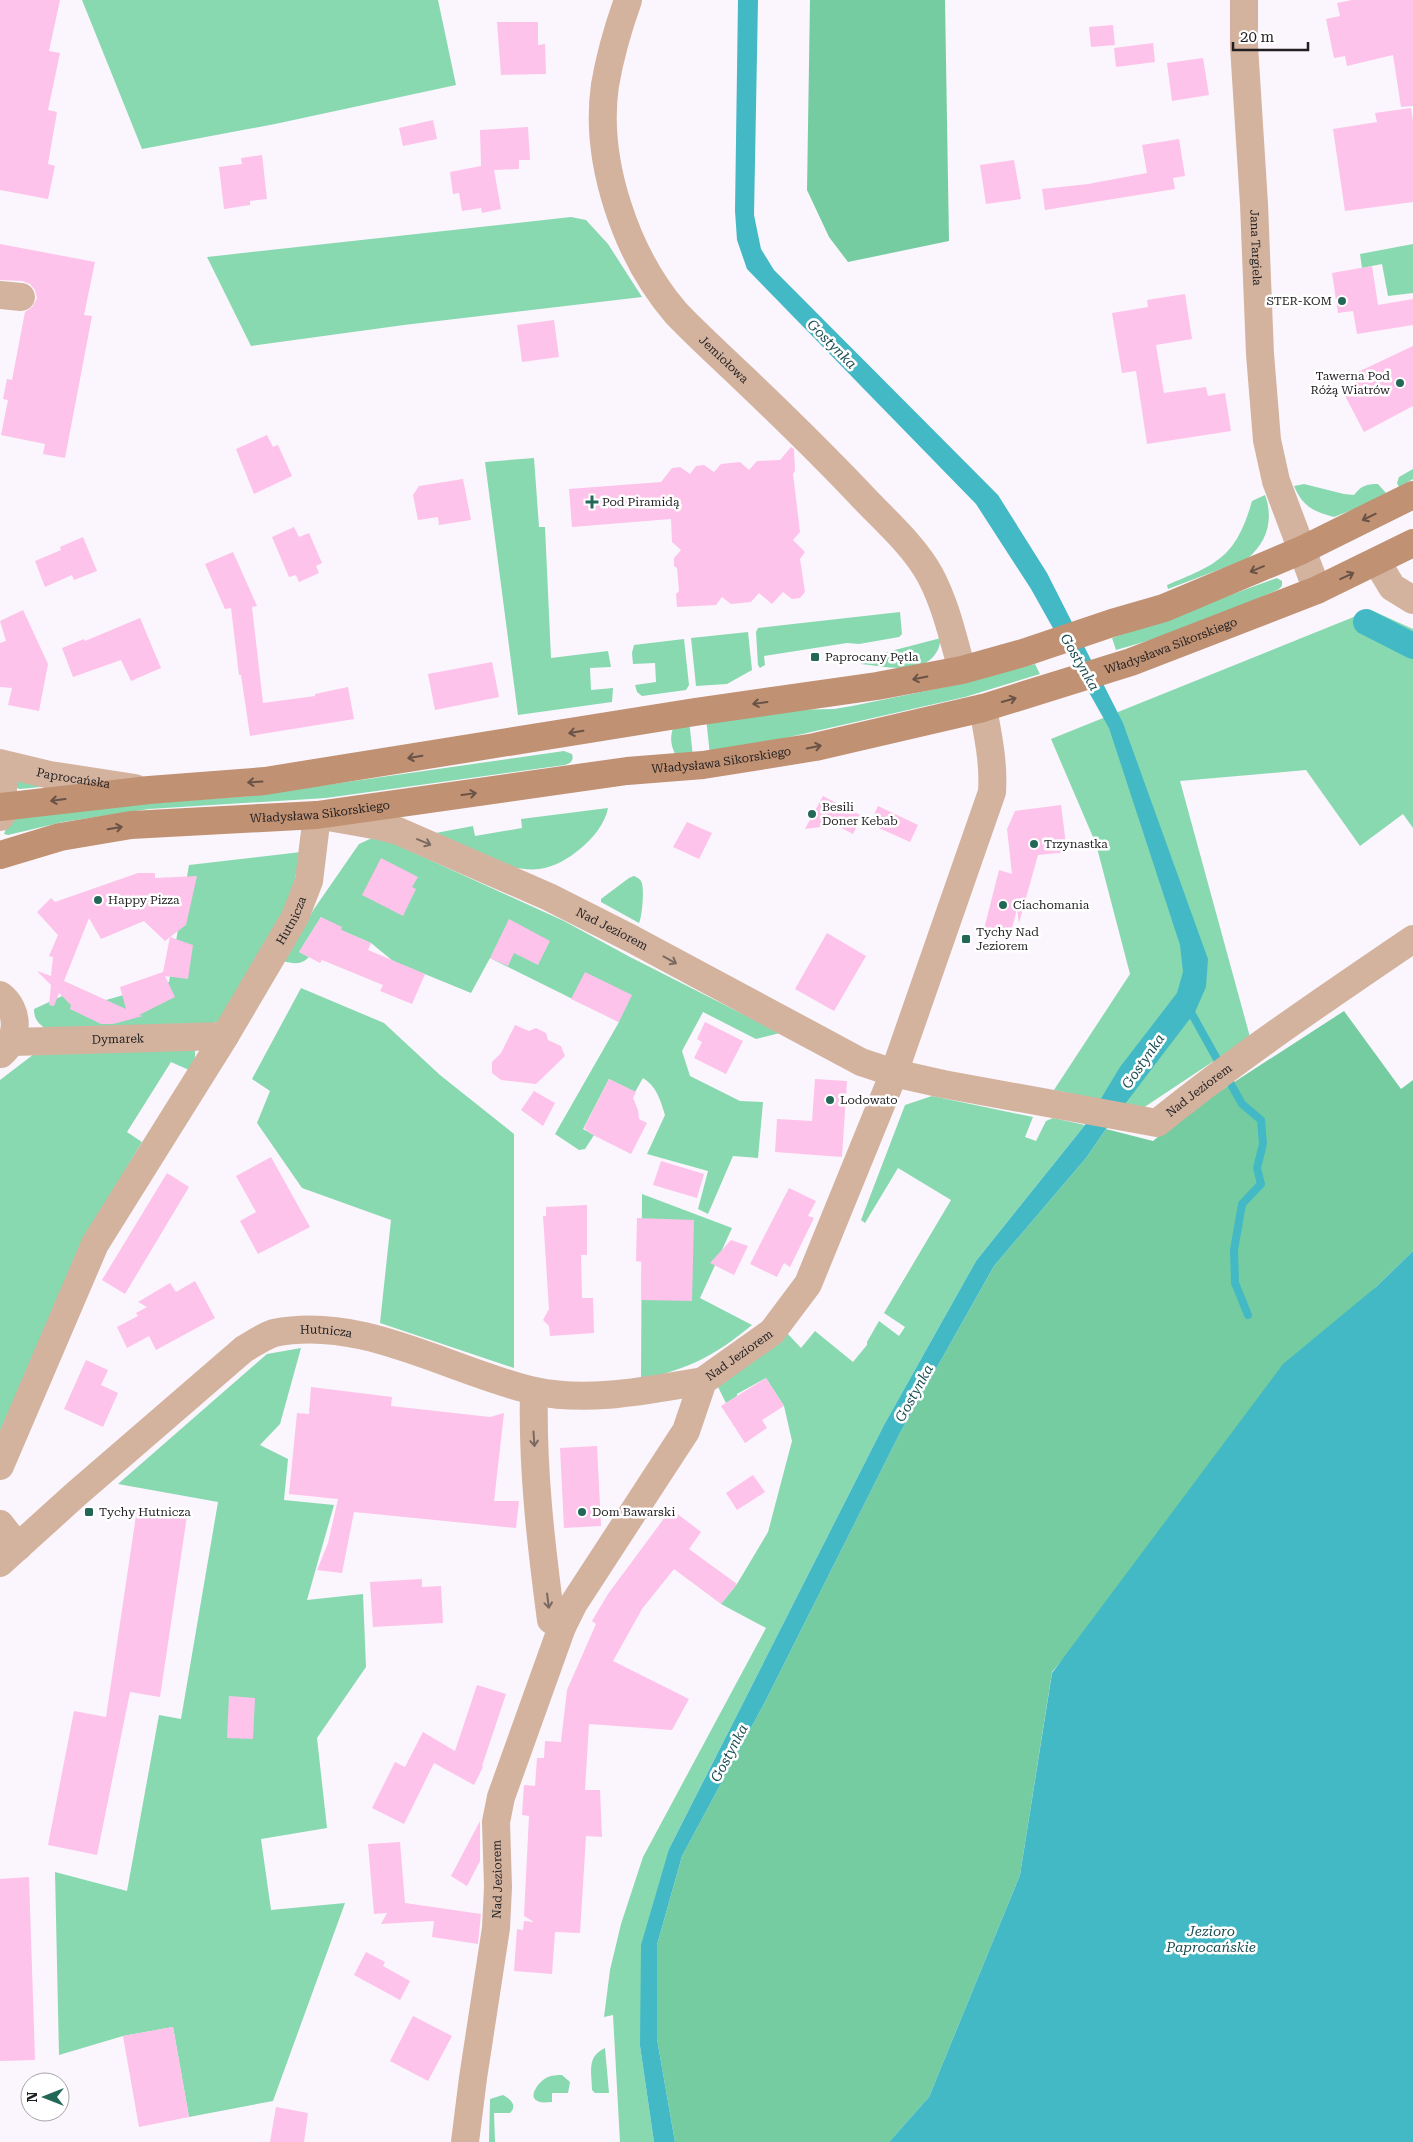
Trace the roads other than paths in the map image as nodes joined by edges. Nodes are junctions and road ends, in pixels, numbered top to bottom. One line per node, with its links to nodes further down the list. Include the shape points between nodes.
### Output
1 (628, 0): 9 (street, Jemiołowa, via 615,36 605,87 603,134 611,181 626,231 652,280 676,312 824,456 913,552 929,573 942,599)
2 (1244, 0): 5 (street, Jana Targiela, via 1260,354 1267,440 1276,481)
3 (1413, 496): 5 (street, one-way to 5)
4 (1413, 543): 6 (street, Władysława Sikorskiego)
5 (1302, 550): 7 (street, Jana Targiela); 9 (street, one-way to 9, via 1164,608)
6 (1377, 562): 7 (street, Władysława Sikorskiego, one-way to 6); 8 (street, via 1392,587)
7 (1317, 590): 10 (street, Władysława Sikorskiego, one-way to 7, via 1131,662)
8 (1413, 600)
9 (962, 670): 13 (street, one-way to 13, via 264,781)
10 (983, 708): 15 (street, Władysława Sikorskiego, one-way to 10, via 627,771 722,762 815,747); 21 (street, Nad Jeziorem, via 994,773 992,792)
11 (0, 763): 13 (street, Paprocańska, via 50,775)
12 (0, 776): 14 (street)
13 (149, 790): 14 (street, one-way to 14)
14 (1, 811)
15 (317, 815): 16 (street, Władysława Sikorskiego, one-way to 15, via 60,837 131,825); 19 (street, Hutnicza, via 309,881 295,917); 21 (street, Nad Jeziorem, one-way to 21, via 398,831 476,864 574,910 861,1062)
16 (0, 855)
17 (1413, 939): 21 (street, Nad Jeziorem, via 1297,1017 1157,1123)
18 (0, 995): 20 (street, Dymarek, via 14,1013 16,1028)
19 (225, 1036): 20 (street, Dymarek); 24 (street, Hutnicza, via 95,1244)
20 (6, 1048)
21 (894, 1073): 22 (street, Nad Jeziorem, via 808,1284 772,1332)
22 (703, 1381): 23 (street, Hutnicza, via 633,1393 576,1396); 27 (street, Nad Jeziorem, via 686,1431 574,1603)
23 (534, 1390): 26 (street, Hutnicza, via 364,1335 320,1329 272,1334 244,1349); 27 (street, one-way to 27, via 532,1422 540,1530 551,1620)
24 (0, 1466)
25 (0, 1524): 26 (street, Hutnicza)
26 (9, 1555)
27 (562, 1627): 28 (street, Nad Jeziorem, via 500,1797 496,1822 496,1928)
28 (465, 2142)

